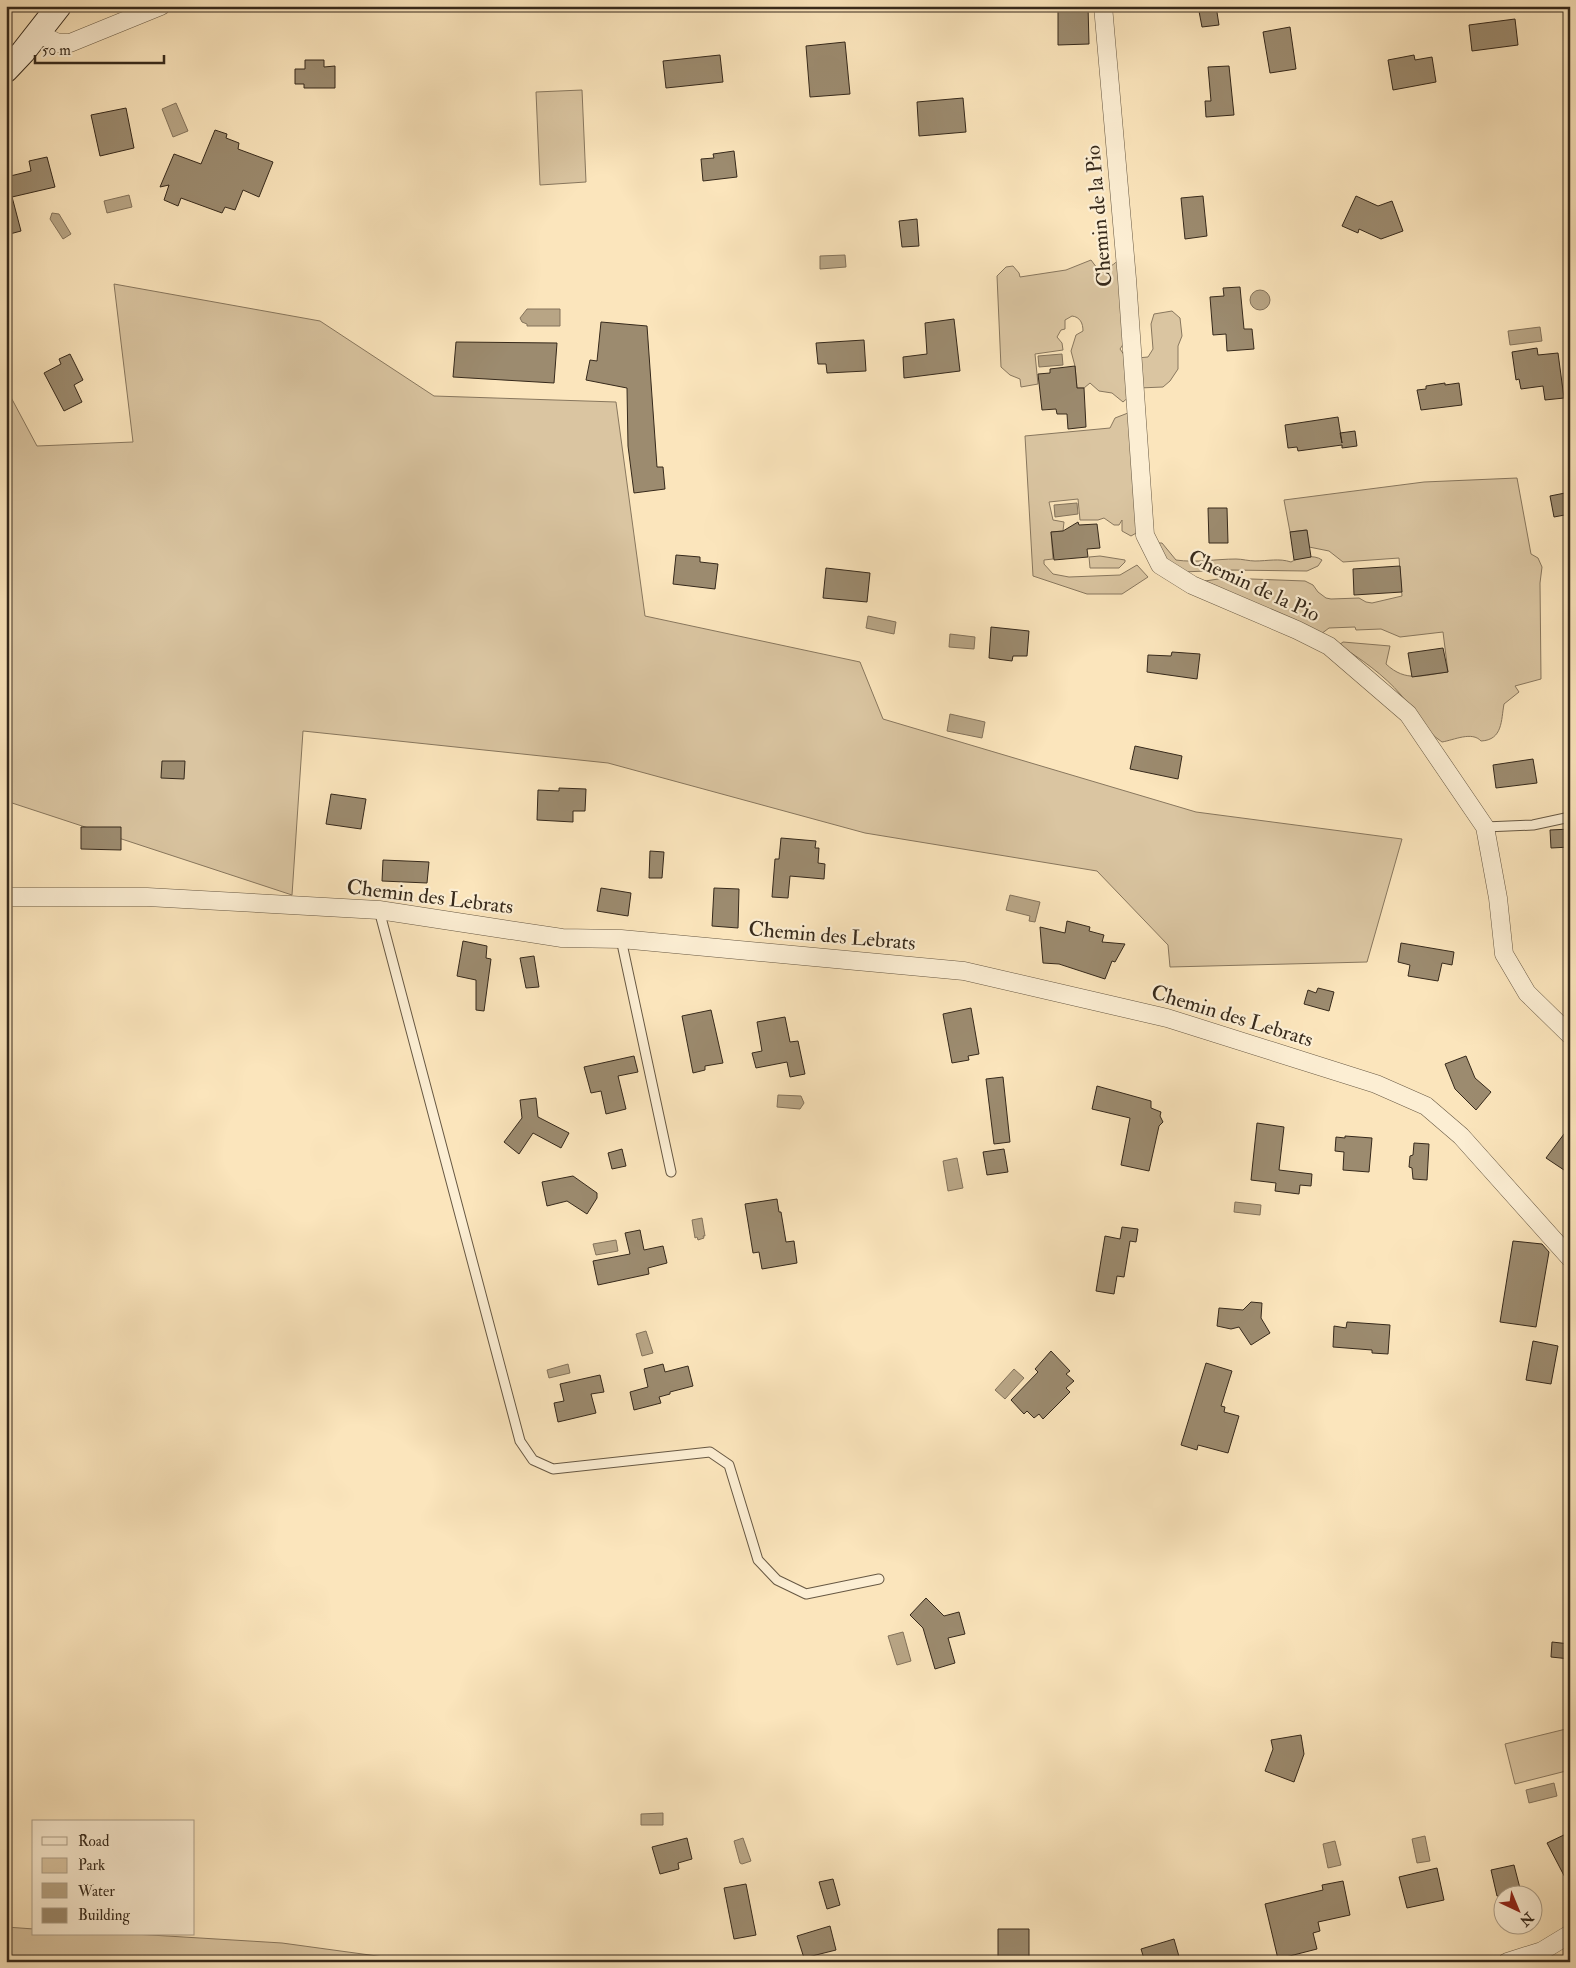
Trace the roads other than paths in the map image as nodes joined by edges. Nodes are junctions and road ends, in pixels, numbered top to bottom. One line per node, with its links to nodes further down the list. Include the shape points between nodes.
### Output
1 (38, 6): 5 (street)
2 (59, 6): 5 (street)
3 (162, 6): 5 (street, via 70,43 58,43)
4 (1102, 6): 8 (street, Chemin de la Pio, via 1127,279 1145,535 1160,565 1192,585 1329,646 1408,714)
5 (36, 33): 6 (street)
6 (6, 70)
7 (1570, 817): 8 (lane, via 1533,824)
8 (1485, 827): 12 (street, Chemin de la Pio, via 1504,954 1527,993)
9 (6, 896): 10 (street, Chemin des Lebrats, via 147,897)
10 (379, 910): 11 (street, Chemin des Lebrats, via 562,938); 15 (lane, via 520,1441 533,1460 553,1469 710,1452 729,1465 758,1560 777,1580 806,1594)
11 (621, 939): 13 (lane); 14 (street, Chemin des Lebrats, via 964,971 1167,1018 1376,1084 1426,1106 1461,1136)
12 (1570, 1035)
13 (671, 1172)
14 (1570, 1258)
15 (879, 1579)
16 (1570, 1934): 17 (street, via 1542,1950)
17 (1507, 1962)

